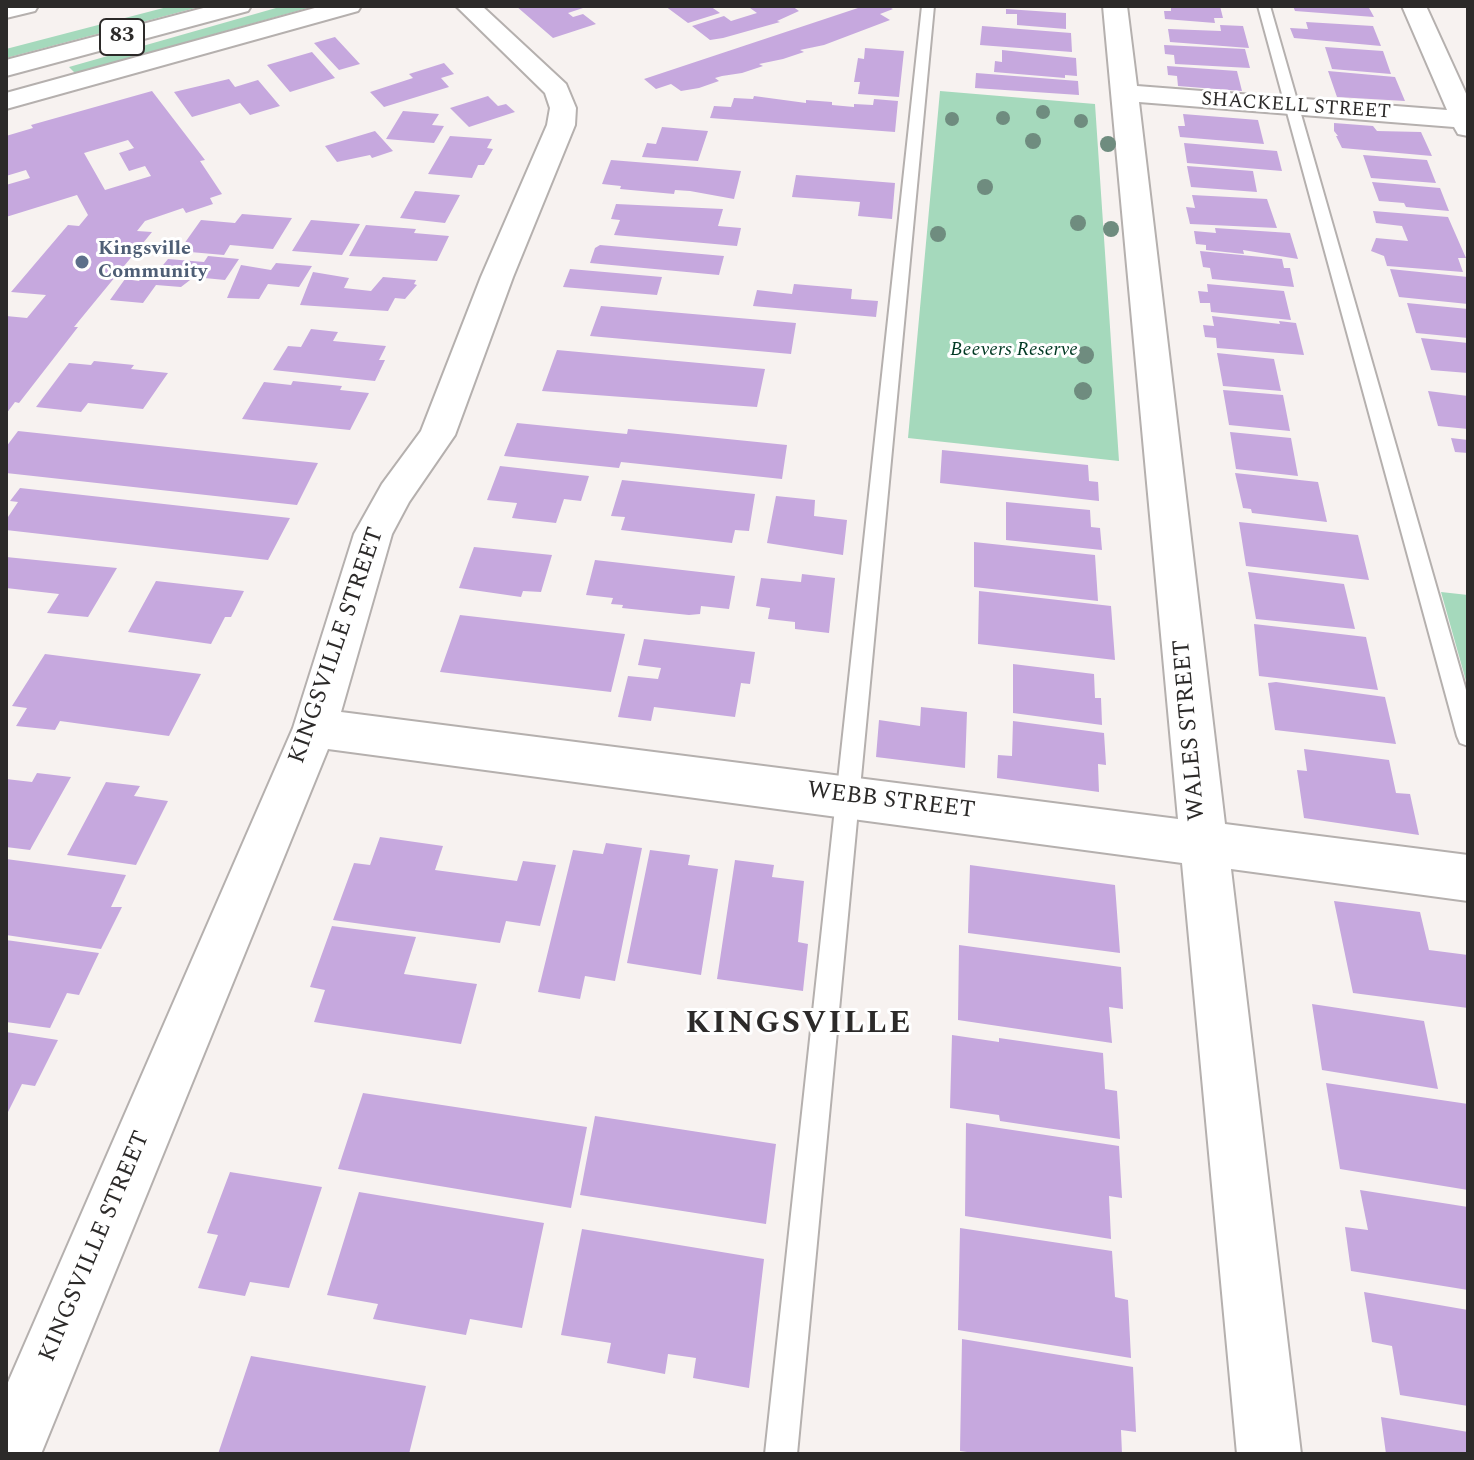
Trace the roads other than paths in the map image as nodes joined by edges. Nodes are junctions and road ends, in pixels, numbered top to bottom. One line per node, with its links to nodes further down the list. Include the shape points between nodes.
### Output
1 (26, 6): 9 (main road)
2 (239, 6): 10 (main road, 83)
3 (349, 6): 12 (main road)
4 (468, 6): 15 (main road, KINGSVILLE STREET, via 557,90 562,120 437,435 373,534)
5 (928, 6): 17 (lane)
6 (1115, 6): 11 (main road, WALES STREET)
7 (1264, 6): 13 (lane)
8 (1414, 6): 14 (main road)
9 (6, 11)
10 (6, 68)
11 (1124, 93): 13 (main road, SHACKELL STREET); 18 (main road, WALES STREET)
12 (6, 101)
13 (1293, 106): 14 (main road, SHACKELL STREET); 16 (lane)
14 (1467, 123)
15 (315, 728): 17 (main road, WEBB STREET); 20 (main road, KINGSVILLE STREET)
16 (1468, 736)
17 (850, 797): 18 (main road, WEBB STREET); 21 (lane)
18 (1202, 843): 19 (main road, WEBB STREET); 22 (main road, WALES STREET)
19 (1468, 878)
20 (9, 1454)
21 (781, 1454)
22 (1269, 1454)

